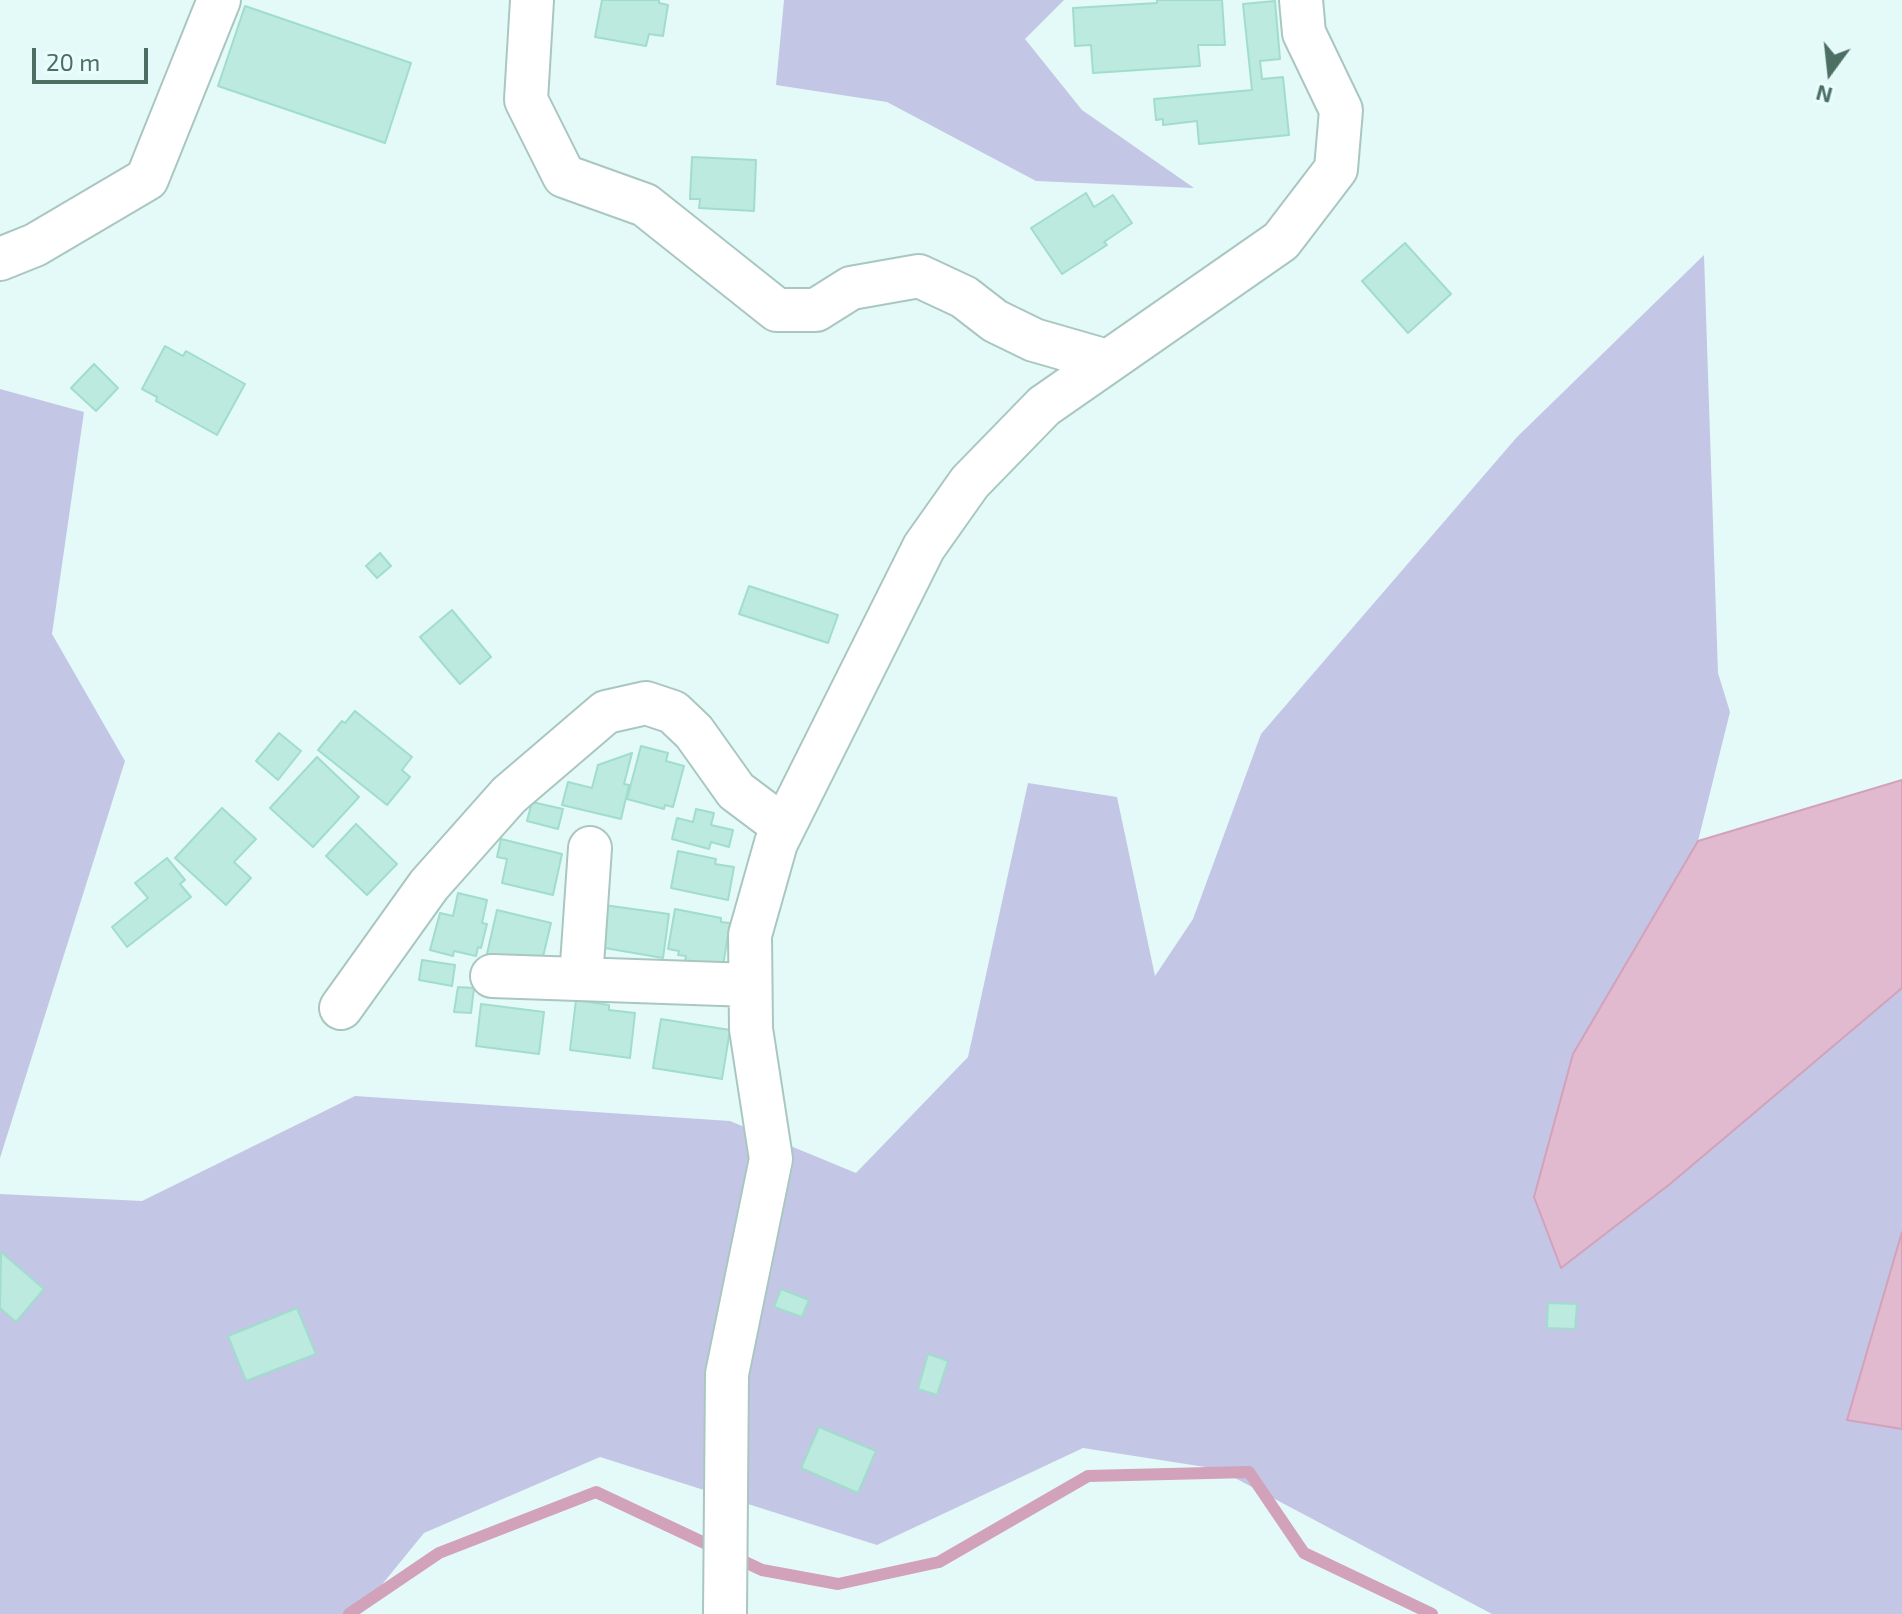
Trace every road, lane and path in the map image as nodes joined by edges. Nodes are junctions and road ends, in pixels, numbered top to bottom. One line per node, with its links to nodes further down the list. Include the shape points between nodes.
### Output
1 (219, 0): 4 (street, via 147,179 35,245)
2 (532, 0): 5 (street, via 526,100 564,176 645,205 777,310 816,310 851,288 919,276 1034,340)
3 (1301, 0): 5 (street, via 1304,33 1341,110 1336,169 1281,241)
4 (0, 259)
5 (1107, 361): 6 (street, via 1033,417 970,482 924,547)
6 (784, 827): 10 (street, via 750,935); 11 (street, via 736,791 673,712 646,703 606,712 509,795 429,885)
7 (590, 848): 9 (street)
8 (492, 976): 9 (street)
9 (581, 979): 10 (street)
10 (750, 985): 12 (street, via 751,1029 771,1159 727,1374)
11 (341, 1008)
12 (725, 1597)

